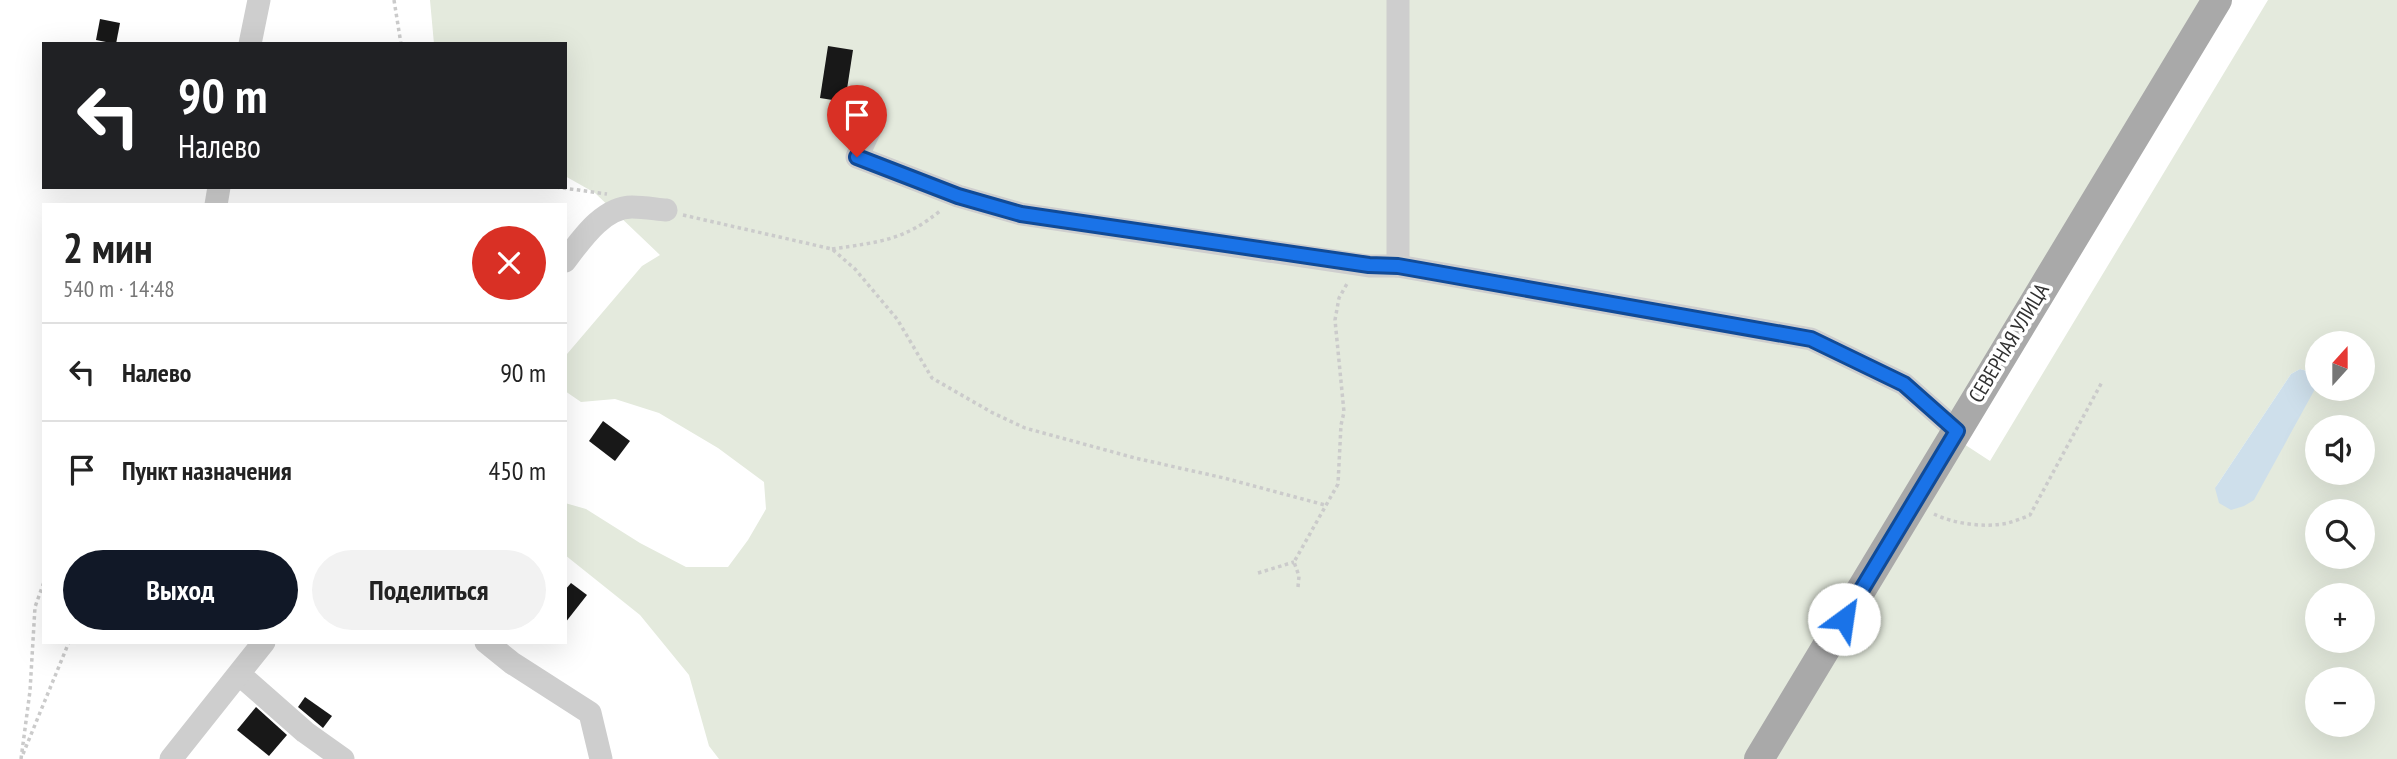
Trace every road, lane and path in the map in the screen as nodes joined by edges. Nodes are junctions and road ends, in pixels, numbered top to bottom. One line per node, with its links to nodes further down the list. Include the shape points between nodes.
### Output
1 (259, 0): 5 (street)
2 (394, 0): 6 (path)
3 (1398, 0): 15 (street)
4 (2217, 0): 17 (main road, СЕВЕРНАЯ УЛИЦА)
5 (250, 42)
6 (401, 42)
7 (872, 125): 14 (street, via 857,157 958,196 1021,214)
8 (567, 188): 9 (path, via 604,192)
9 (631, 206): 10 (street); 13 (street, via 612,211)
10 (666, 210): 12 (path)
11 (936, 215): 12 (path, via 892,240)
12 (832, 249): 19 (path, via 897,319 932,378 991,412 1026,428)
13 (567, 258)
14 (1359, 263): 15 (street); 19 (path, via 1339,298 1335,320 1344,412 1338,484)
15 (1398, 266): 17 (street, via 1811,339 1904,384)
16 (2102, 382): 18 (path, via 2030,515 2007,523 1974,524 1946,520)
17 (1957, 431): 18 (main road, СЕВЕРНАЯ УЛИЦА)
18 (1914, 503): 31 (main road, СЕВЕРНАЯ УЛИЦА)
19 (1325, 505): 20 (path)
20 (1294, 562): 21 (path); 22 (path)
21 (1258, 573)
22 (1298, 587)
23 (42, 588): 24 (path, via 35,607 21,759)
24 (68, 644)
25 (262, 644): 27 (street)
26 (488, 644): 30 (street, via 590,713)
27 (239, 674): 28 (street); 29 (street)
28 (171, 759)
29 (343, 759)
30 (601, 759)
31 (1759, 759)

